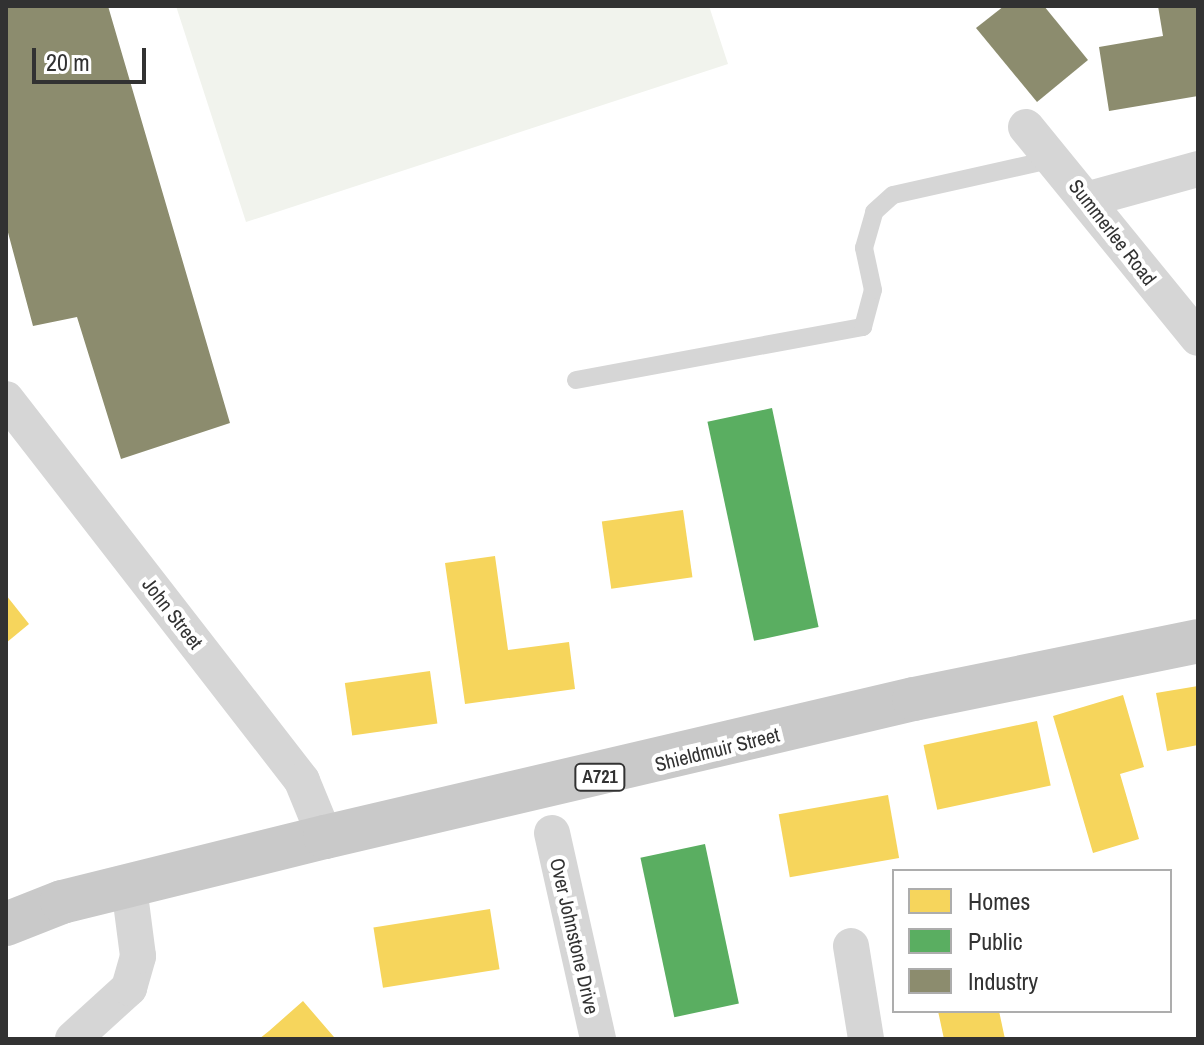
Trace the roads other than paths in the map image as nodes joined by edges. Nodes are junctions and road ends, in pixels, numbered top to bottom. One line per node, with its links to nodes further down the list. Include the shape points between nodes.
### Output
1 (1026, 127): 2 (street, Summerlee Road)
2 (1054, 159): 4 (street, Summerlee Road); 6 (lane, via 920,187 883,203 864,248 873,290 863,327)
3 (1198, 169): 4 (street)
4 (1089, 199): 5 (street, Summerlee Road)
5 (1198, 338)
6 (576, 380)
7 (6, 399): 10 (street, John Street, via 302,781)
8 (1198, 641): 10 (main road, Shieldmuir Street / A721, via 914,699 683,759)
9 (552, 833): 15 (street, Over Johnstone Drive)
10 (325, 837): 11 (main road, Shieldmuir Street / A721)
11 (129, 887): 12 (main road, Shieldmuir Street / A721); 14 (street, via 138,956 129,988)
12 (6, 924)
13 (851, 946): 16 (street)
14 (73, 1039)
15 (598, 1039)
16 (866, 1039)

